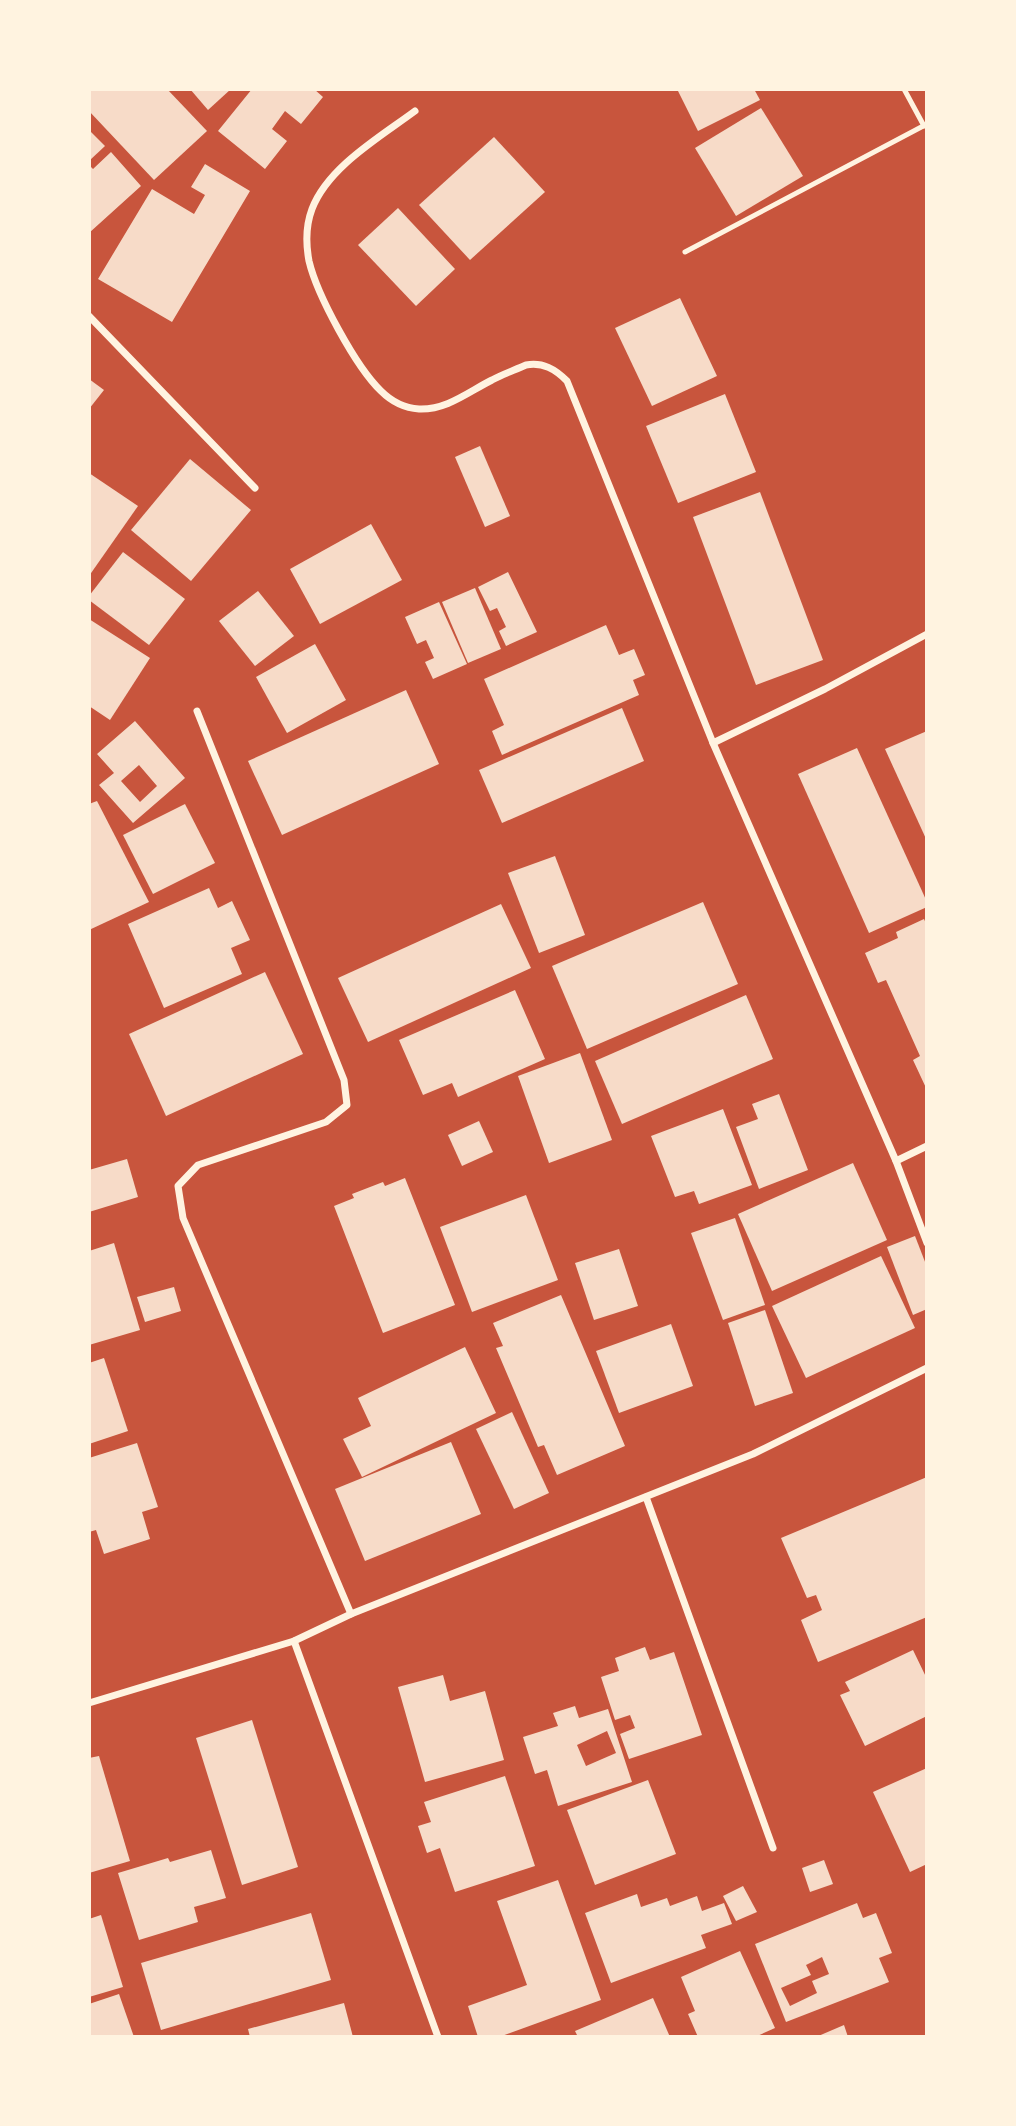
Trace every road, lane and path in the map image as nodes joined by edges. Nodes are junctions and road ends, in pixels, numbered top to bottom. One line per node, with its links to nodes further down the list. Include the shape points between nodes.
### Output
1 (904, 89): 3 (lane)
2 (415, 111): 9 (street, via 336,171 313,208 309,258 323,298 379,390 404,406 418,409 447,404 537,363 567,381)
3 (925, 125): 4 (lane)
4 (685, 252)
5 (89, 316): 6 (street)
6 (255, 488)
7 (927, 634): 9 (street)
8 (197, 711): 15 (street, via 344,1080 347,1105 326,1122 198,1165 178,1185 183,1218)
9 (713, 743): 11 (street)
10 (927, 1146): 11 (street)
11 (896, 1161): 12 (street)
12 (927, 1243)
13 (927, 1368): 14 (street, via 754,1454)
14 (646, 1497): 15 (street); 18 (street)
15 (351, 1614): 16 (street)
16 (294, 1641): 17 (street); 19 (street)
17 (89, 1703)
18 (773, 1848)
19 (438, 2037)

